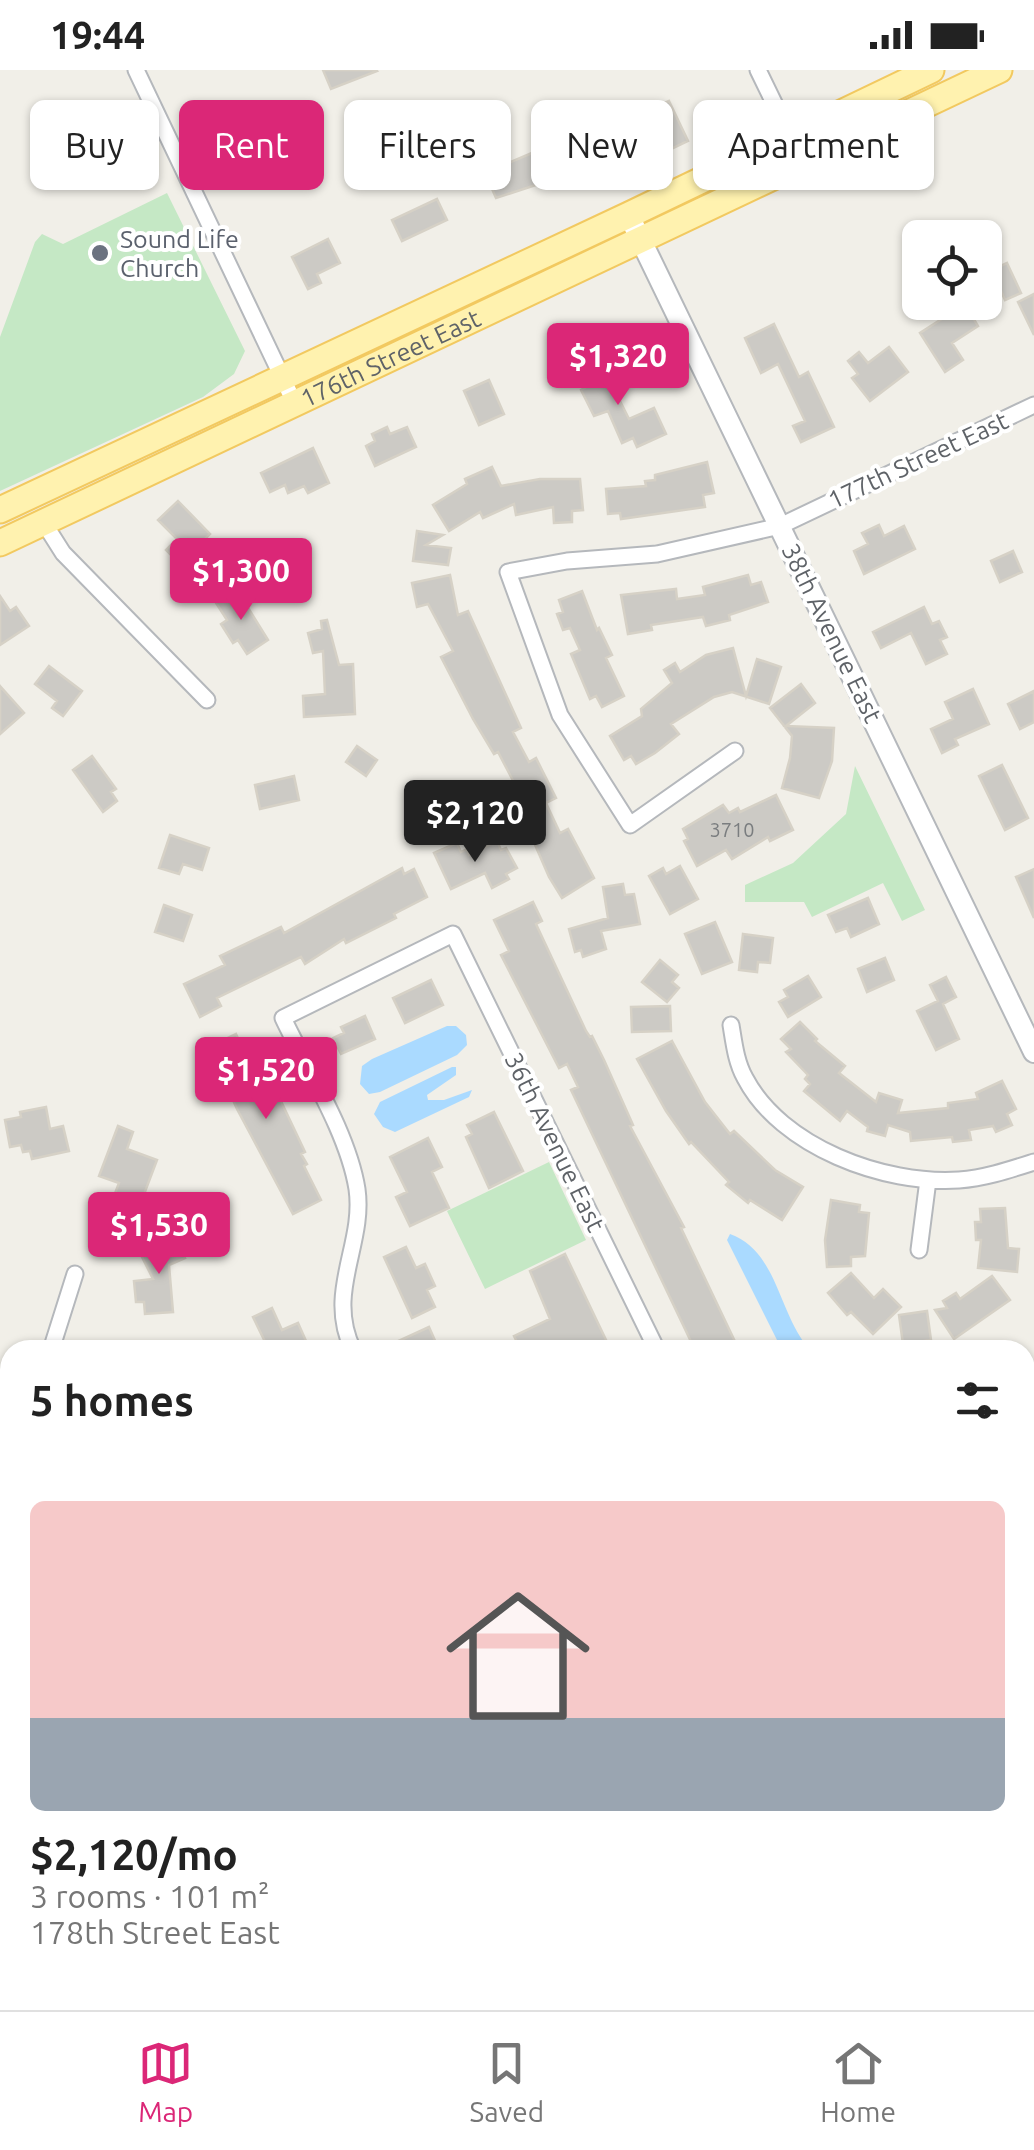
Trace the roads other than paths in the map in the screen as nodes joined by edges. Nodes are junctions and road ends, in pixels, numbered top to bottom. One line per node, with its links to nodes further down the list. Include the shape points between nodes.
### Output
1 (136, 70): 10 (street)
2 (758, 70): 5 (street)
3 (931, 70): 6 (main road, 176th Street East)
4 (999, 70): 9 (main road, 176th Street East)
5 (773, 100)
6 (869, 100)
7 (693, 185): 8 (main road, 176th Street East)
8 (629, 216): 9 (street, 38th Avenue East); 10 (main road, 176th Street East)
9 (642, 242): 11 (main road, 176th Street East); 15 (street, 38th Avenue East)
10 (282, 378): 11 (street); 13 (main road, 176th Street East)
11 (294, 402): 14 (main road, 176th Street East)
12 (1034, 405): 15 (street, 177th Street East)
13 (0, 510)
14 (44, 523): 16 (main road, 176th Street East); 17 (street, via 63,552)
15 (780, 526): 18 (street, 177th Street East, via 657,554 508,572 550,692 630,825); 20 (street, 38th Avenue East)
16 (0, 544)
17 (206, 700)
18 (735, 750)
19 (732, 1025): 22 (street, via 742,1074 781,1121 836,1157)
20 (1034, 1052)
21 (1034, 1162): 22 (street, via 974,1178)
22 (928, 1180): 23 (street)
23 (920, 1250)
24 (75, 1274): 25 (street)
25 (54, 1340)
26 (349, 1340): 27 (street, 36th Avenue East, via 342,1295 357,1190 342,1141 283,1018 453,934)
27 (651, 1340)

